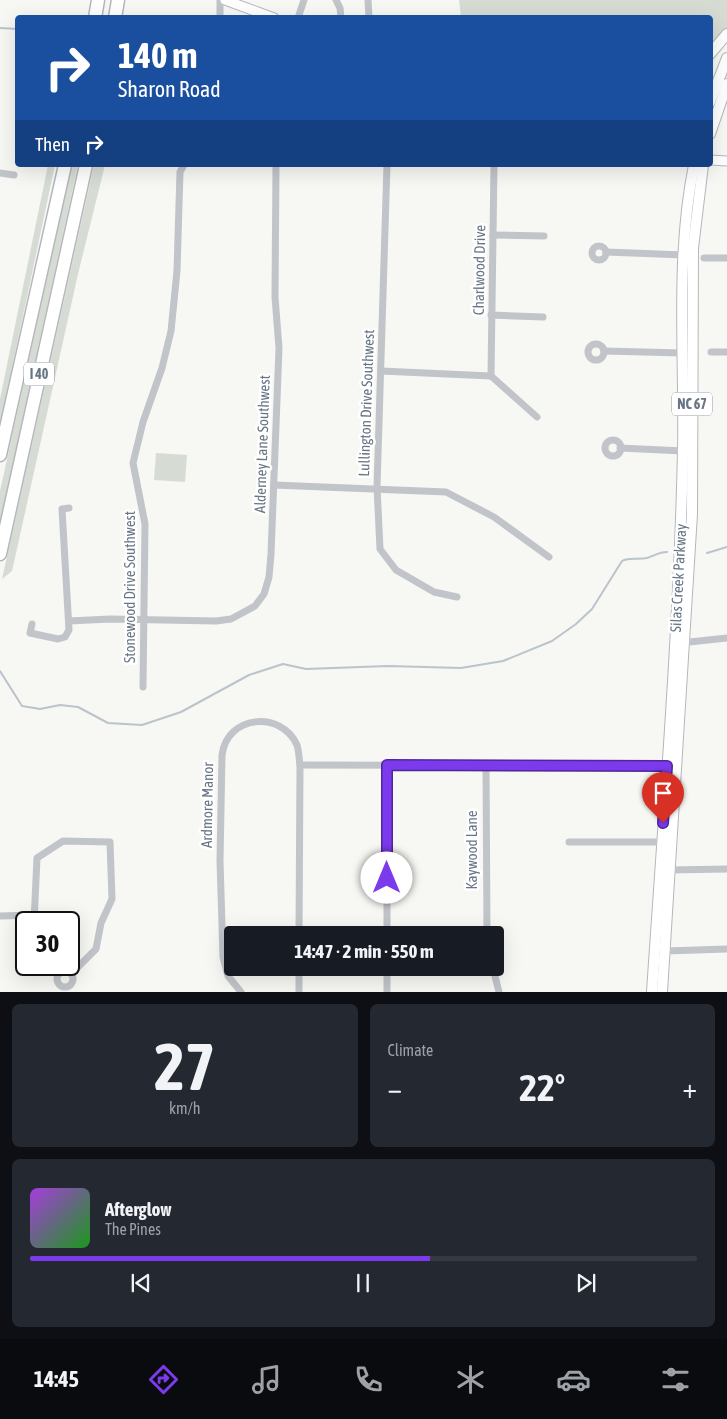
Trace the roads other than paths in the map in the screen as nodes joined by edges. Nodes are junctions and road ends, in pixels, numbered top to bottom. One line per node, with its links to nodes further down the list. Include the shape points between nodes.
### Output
1 (98, 0): 8 (highway)
2 (118, 0): 9 (highway)
3 (220, 0): 10 (street)
4 (225, 0): 11 (street)
5 (304, 0): 12 (street)
6 (336, 0): 13 (street)
7 (368, 0): 14 (street)
8 (96, 15)
9 (116, 15)
10 (220, 15)
11 (266, 15)
12 (299, 15)
13 (341, 15)
14 (369, 15)
15 (727, 34): 16 (main road)
16 (713, 50)
17 (727, 58): 19 (main road)
18 (727, 84): 20 (main road)
19 (713, 94)
20 (713, 125)
21 (65, 167): 50 (highway, I 40)
22 (86, 167): 54 (highway, I 40)
23 (183, 167): 57 (street, Stonewood Drive Southwest, via 171,332 133,464 145,524)
24 (276, 167): 51 (street, Alderney Lane Southwest, via 275,297 279,348)
25 (387, 167): 45 (street, Lullington Drive Southwest)
26 (494, 167): 33 (street, Charlwood Drive)
27 (689, 167): 32 (main road)
28 (694, 167): 32 (main road, Silas Creek Parkway / NC 67)
29 (703, 167): 61 (main road, Silas Creek Parkway / NC 67, via 693,248 692,514)
30 (0, 173): 31 (street)
31 (14, 175)
32 (689, 194): 36 (main road, Silas Creek Parkway / NC 67)
33 (493, 235): 34 (street); 39 (street, Charlwood Drive)
34 (544, 236)
35 (606, 252): 36 (street)
36 (684, 255): 44 (main road, Silas Creek Parkway / NC 67)
37 (704, 258): 38 (street)
38 (727, 258)
39 (492, 315): 40 (street); 46 (street, Charlwood Drive)
40 (543, 317)
41 (604, 351): 44 (street)
42 (711, 352): 43 (street)
43 (727, 352)
44 (683, 353): 49 (main road, Silas Creek Parkway / NC 67)
45 (381, 371): 46 (street); 52 (street, Lullington Drive Southwest)
46 (491, 376): 47 (street)
47 (537, 417)
48 (620, 448): 49 (street)
49 (683, 451): 62 (main road, Silas Creek Parkway / NC 67)
50 (0, 455)
51 (274, 484): 52 (street); 57 (street, Alderney Lane Southwest, via 269,576 260,600 247,612 223,621)
52 (378, 487): 55 (street, via 446,492 501,522); 56 (street, Lullington Drive Southwest, via 380,549 396,570 434,592)
53 (69, 508): 58 (street, via 62,509)
54 (0, 554)
55 (549, 557)
56 (457, 597)
57 (145, 620): 58 (street, Alderney Lane Southwest); 63 (street, Stonewood Drive Southwest)
58 (69, 621): 59 (street, via 68,634 58,639 30,633)
59 (32, 624)
60 (727, 638): 61 (street)
61 (686, 642): 62 (street); 71 (main road, Silas Creek Parkway / NC 67)
62 (675, 643): 67 (main road, Silas Creek Parkway / NC 67)
63 (143, 687)
64 (300, 765): 65 (street); 75 (street, Ardmore Manor); 88 (street, Ardmore Manor, via 293,738 271,722 244,725 232,734 223,750 220,861 223,957 228,976)
65 (387, 765): 66 (street); 76 (street)
66 (486, 765): 67 (street); 77 (street, Kaywood Lane)
67 (667, 766): 69 (main road, Silas Creek Parkway / NC 67)
68 (570, 842): 69 (street)
69 (662, 842): 92 (main road, Silas Creek Parkway / NC 67)
70 (727, 869): 71 (street)
71 (670, 870): 79 (main road, Silas Creek Parkway / NC 67)
72 (34, 911): 80 (street, via 37,858 63,841 110,842 112,899 101,923 96,949)
73 (0, 916): 74 (street)
74 (15, 917)
75 (299, 926)
76 (387, 926)
77 (486, 926)
78 (727, 949): 79 (street)
79 (665, 951): 93 (main road, Silas Creek Parkway / NC 67)
80 (80, 965)
81 (58, 976): 86 (street, via 60,985)
82 (71, 976): 86 (street)
83 (299, 976): 89 (street)
84 (387, 976): 90 (street)
85 (495, 976): 91 (street)
86 (70, 985): 87 (street)
87 (77, 992)
88 (241, 992)
89 (299, 992)
90 (387, 992)
91 (499, 992)
92 (652, 992)
93 (662, 992)

